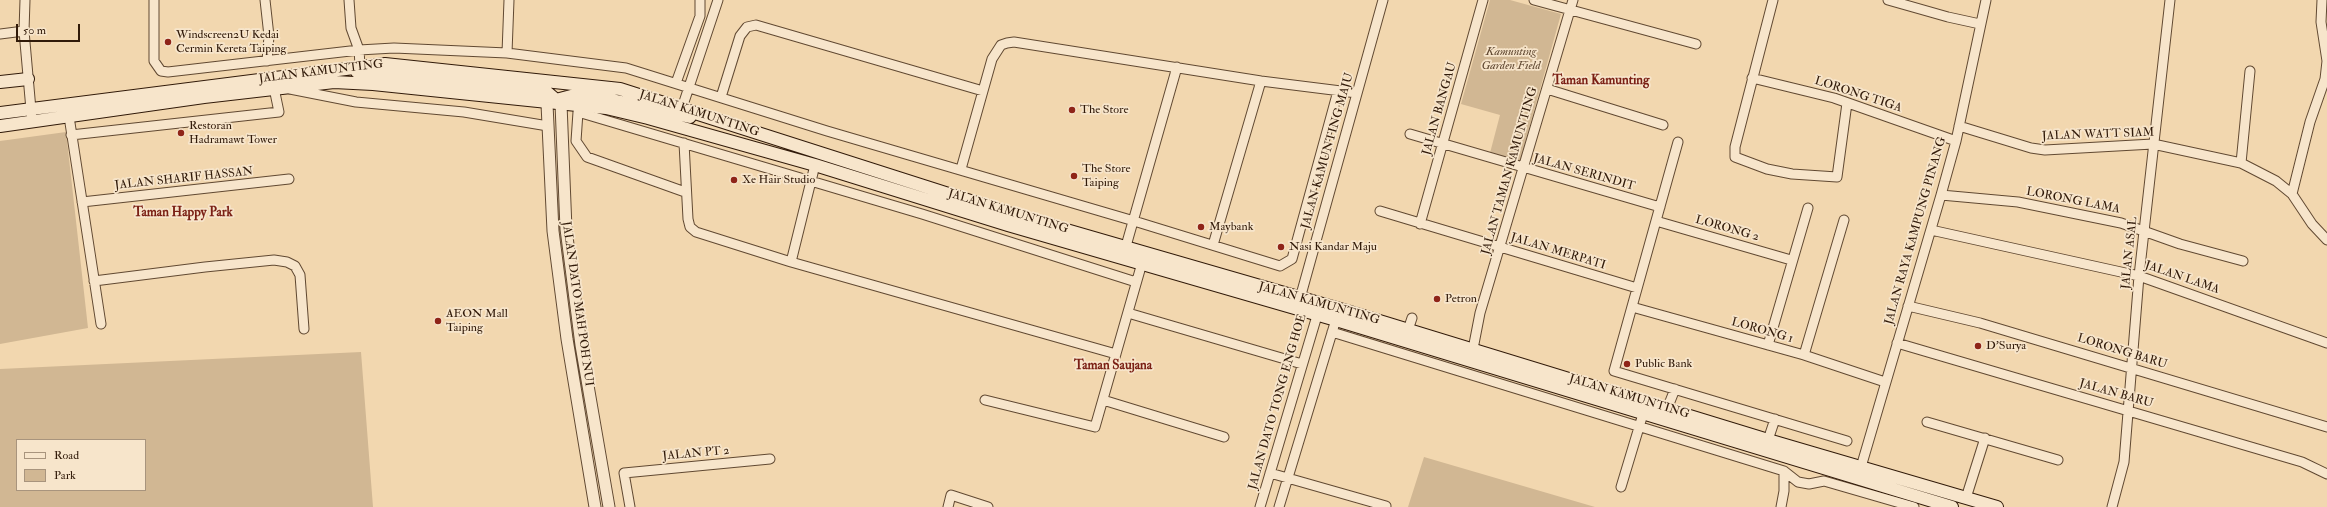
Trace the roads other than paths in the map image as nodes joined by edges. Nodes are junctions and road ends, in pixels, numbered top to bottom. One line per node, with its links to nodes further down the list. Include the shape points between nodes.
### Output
1 (25, 0): 18 (street)
2 (154, 0): 23 (street, via 154,61 161,71)
3 (265, 0): 23 (street, via 269,36)
4 (349, 0): 21 (street, via 351,28)
5 (509, 0): 22 (street)
6 (700, 0): 32 (street, via 700,16)
7 (718, 0): 33 (street)
8 (1383, 0): 38 (street, JALAN KAMUNTING MAJU)
9 (1483, 0): 57 (street, JALAN BANGAU)
10 (1534, 0): 16 (street)
11 (1773, 0): 28 (street)
12 (1888, 0): 17 (street)
13 (1986, 0): 17 (street, JALAN RAYA KAMPUNG PINANG)
14 (2170, 0): 58 (street, JALAN ASAL)
15 (2322, 0): 66 (street, via 2321,22 2327,61 2325,79 2310,122)
16 (1572, 5): 20 (street); 35 (street, JALAN TAMAN KAMUNTING)
17 (1980, 24): 51 (street, JALAN RAYA KAMPUNG PINANG)
18 (24, 31): 19 (street); 29 (street)
19 (0, 34)
20 (1696, 44)
21 (359, 50): 22 (street, via 394,48); 23 (street); 24 (street)
22 (507, 54): 32 (street, via 626,68)
23 (268, 61)
24 (360, 66): 26 (main road, JALAN KAMUNTING); 42 (main road, JALAN KAMUNTING, via 406,65 547,83 605,86)
25 (1177, 67): 30 (street); 36 (street, via 1014,42 1001,45 992,59); 73 (street)
26 (334, 70): 40 (main road, via 548,93); 44 (main road, JALAN KAMUNTING)
27 (2250, 71): 59 (street)
28 (1752, 78): 41 (street, LORONG TIGA); 41 (street, via 1735,156 1768,169 1792,174 1837,177)
29 (28, 79): 31 (main road); 43 (street)
30 (1261, 81): 37 (street); 79 (street)
31 (0, 82)
32 (676, 83): 33 (street)
33 (689, 87): 39 (street); 42 (street)
34 (278, 88): 40 (main road, JALAN KAMUNTING, via 334,82); 44 (main road, JALAN KAMUNTING); 50 (street, via 356,102 464,112); 53 (street, via 279,112)
35 (1546, 89): 48 (street); 62 (street, JALAN TAMAN KAMUNTING)
36 (983, 91): 39 (street, via 756,25 747,27 740,36); 61 (street)
37 (1338, 91): 38 (street); 79 (street, via 1292,259 1280,266)
38 (1357, 93): 90 (street, JALAN KAMUNTING MAJU)
39 (721, 97): 61 (street)
40 (554, 102): 46 (main road, via 575,95 603,98 685,117); 50 (street, JALAN DATO MAH POH NUI); 60 (main road, JALAN KAMUNTING, via 606,108 648,118); 138 (street, JALAN DATO MAH POH NUI, via 581,345)
41 (1847, 102): 54 (street, LORONG TIGA)
42 (682, 108): 46 (main road, JALAN KAMUNTING)
43 (31, 109): 44 (main road, JALAN KAMUNTING); 45 (main road, JALAN KAMUNTING); 47 (street)
44 (69, 111): 47 (main road, JALAN KAMUNTING); 53 (street)
45 (0, 113)
46 (702, 116): 80 (main road, JALAN KAMUNTING, via 1011,214)
47 (32, 121): 49 (main road, JALAN KAMUNTING)
48 (1663, 124)
49 (0, 126)
50 (548, 126): 137 (street, JALAN DATO MAH POH NUI, via 553,231 567,339)
51 (1959, 126): 54 (street, JALAN RAYA KAMPUNG PINANG); 58 (street, JALAN WATT SIAM, via 2045,150)
52 (1410, 134): 57 (street, JALAN SERINDIT)
53 (71, 136): 68 (street)
54 (1956, 141): 67 (street, JALAN RAYA KAMPUNG PINANG)
55 (1678, 142): 69 (street)
56 (684, 143): 64 (street); 65 (street); 65 (street, via 578,112 576,141 587,157)
57 (1442, 144): 62 (street, JALAN SERINDIT); 75 (street, JALAN BANGAU)
58 (2153, 144): 59 (street, JALAN WATT SIAM); 77 (street, JALAN ASAL)
59 (2241, 163): 66 (street, JALAN WATT SIAM, via 2276,181)
60 (816, 165): 64 (street); 85 (main road, JALAN KAMUNTING, via 1008,225)
61 (961, 169): 73 (street)
62 (1524, 169): 69 (street, JALAN SERINDIT); 81 (street, JALAN TAMAN KAMUNTING)
63 (288, 179): 68 (street, JALAN SHARIF HASSAN)
64 (811, 181): 84 (street); 88 (street)
65 (685, 192): 84 (street, via 690,227 696,232)
66 (2292, 194): 78 (street, JALAN WATT SIAM, via 2312,224)
67 (1942, 195): 76 (street, JALAN RAYA KAMPUNG PINANG); 77 (street, LORONG LAMA, via 2018,202 2121,223)
68 (82, 202): 87 (street)
69 (1660, 207): 74 (street)
70 (1808, 208): 82 (street)
71 (1380, 211): 75 (street, JALAN MERPATI)
72 (1844, 220): 106 (street)
73 (1134, 221): 79 (street); 80 (street)
74 (1656, 221): 82 (street, LORONG 2); 89 (street)
75 (1420, 224): 81 (street, JALAN MERPATI)
76 (1931, 230): 86 (street, JALAN LAMA); 91 (street, JALAN RAYA KAMPUNG PINANG)
77 (2145, 231): 83 (street, LORONG LAMA, via 2180,244); 86 (street, JALAN ASAL)
78 (2327, 240)
79 (1213, 245)
80 (1126, 246): 90 (main road, JALAN KAMUNTING)
81 (1501, 247): 89 (street, JALAN MERPATI); 104 (street, JALAN TAMAN KAMUNTING, via 1480,313)
82 (1792, 260): 103 (street)
83 (2243, 261)
84 (791, 262): 105 (street)
85 (1142, 263): 88 (street); 90 (main road, JALAN KAMUNTING)
86 (2139, 276): 102 (street, JALAN LAMA); 108 (street, JALAN ASAL)
87 (94, 281): 97 (street); 98 (street, via 274,260 287,262 295,266 300,275)
88 (1136, 282): 94 (street)
89 (1637, 288): 92 (street)
90 (1298, 304): 93 (main road, JALAN KAMUNTING)
91 (1908, 306): 101 (street, JALAN RAYA KAMPUNG PINANG); 108 (street, LORONG BARU, via 1980,323)
92 (1632, 307): 103 (street, LORONG 1); 110 (street, via 1614,371)
93 (1318, 309): 95 (main road, JALAN KAMUNTING); 107 (street, JALAN DATO TONG ENG HOE)
94 (1128, 313): 105 (street); 107 (street)
95 (1337, 315): 99 (main road, JALAN KAMUNTING); 100 (street); 115 (main road, JALAN KAMUNTING)
96 (1412, 318): 99 (street)
97 (101, 324)
98 (304, 329)
99 (1408, 330): 104 (main road, JALAN KAMUNTING)
100 (1332, 332): 118 (street); 131 (street)
101 (1897, 343): 109 (street, JALAN RAYA KAMPUNG PINANG); 114 (street, JALAN BARU)
102 (2327, 343)
103 (1768, 345): 106 (street, LORONG 1)
104 (1473, 349): 113 (main road, JALAN KAMUNTING)
105 (1116, 354): 112 (street)
106 (1804, 355): 109 (street, LORONG 1)
107 (1302, 364): 129 (street, JALAN DATO TONG ENG HOE)
108 (2130, 367): 114 (street, JALAN ASAL); 119 (street, LORONG BARU)
109 (1885, 382): 127 (street, JALAN RAYA KAMPUNG PINANG)
110 (1675, 389): 113 (street); 116 (street)
111 (985, 400): 112 (street, via 1095,427)
112 (1103, 400): 120 (street)
113 (1668, 409): 122 (main road, JALAN KAMUNTING)
114 (2128, 410): 130 (street, JALAN BARU, via 2302,462); 148 (street, JALAN ASAL, via 2124,462)
115 (1643, 414): 118 (street); 126 (main road, JALAN KAMUNTING)
116 (1774, 419): 122 (street); 123 (street)
117 (1927, 422): 121 (street)
118 (1639, 427): 128 (street); 133 (street)
119 (2327, 427)
120 (1224, 437)
121 (1985, 438): 125 (street); 134 (street)
122 (1768, 440): 127 (main road, JALAN KAMUNTING)
123 (1846, 441)
124 (770, 459): 139 (street, JALAN PT 2, via 624,473)
125 (2058, 460)
126 (1818, 467): 132 (street); 146 (main road, JALAN KAMUNTING)
127 (1861, 467): 134 (main road, JALAN KAMUNTING)
128 (1784, 471): 132 (street, via 1798,482 1809,484); 144 (street)
129 (1270, 473): 131 (street); 142 (street, JALAN DATO TONG ENG HOE)
130 (2327, 474)
131 (1288, 478): 135 (street); 143 (street)
132 (1819, 481): 145 (street)
133 (1621, 487)
134 (1966, 498): 147 (main road, JALAN KAMUNTING)
135 (1362, 503): 136 (street)
136 (1386, 506)
137 (595, 507)
138 (609, 507)
139 (630, 507)
140 (948, 507): 141 (street, via 951,495)
141 (988, 507)
142 (1260, 507)
143 (1279, 507)
144 (1781, 507)
145 (1914, 507)
146 (1952, 507)
147 (1997, 507)
148 (2112, 507)

